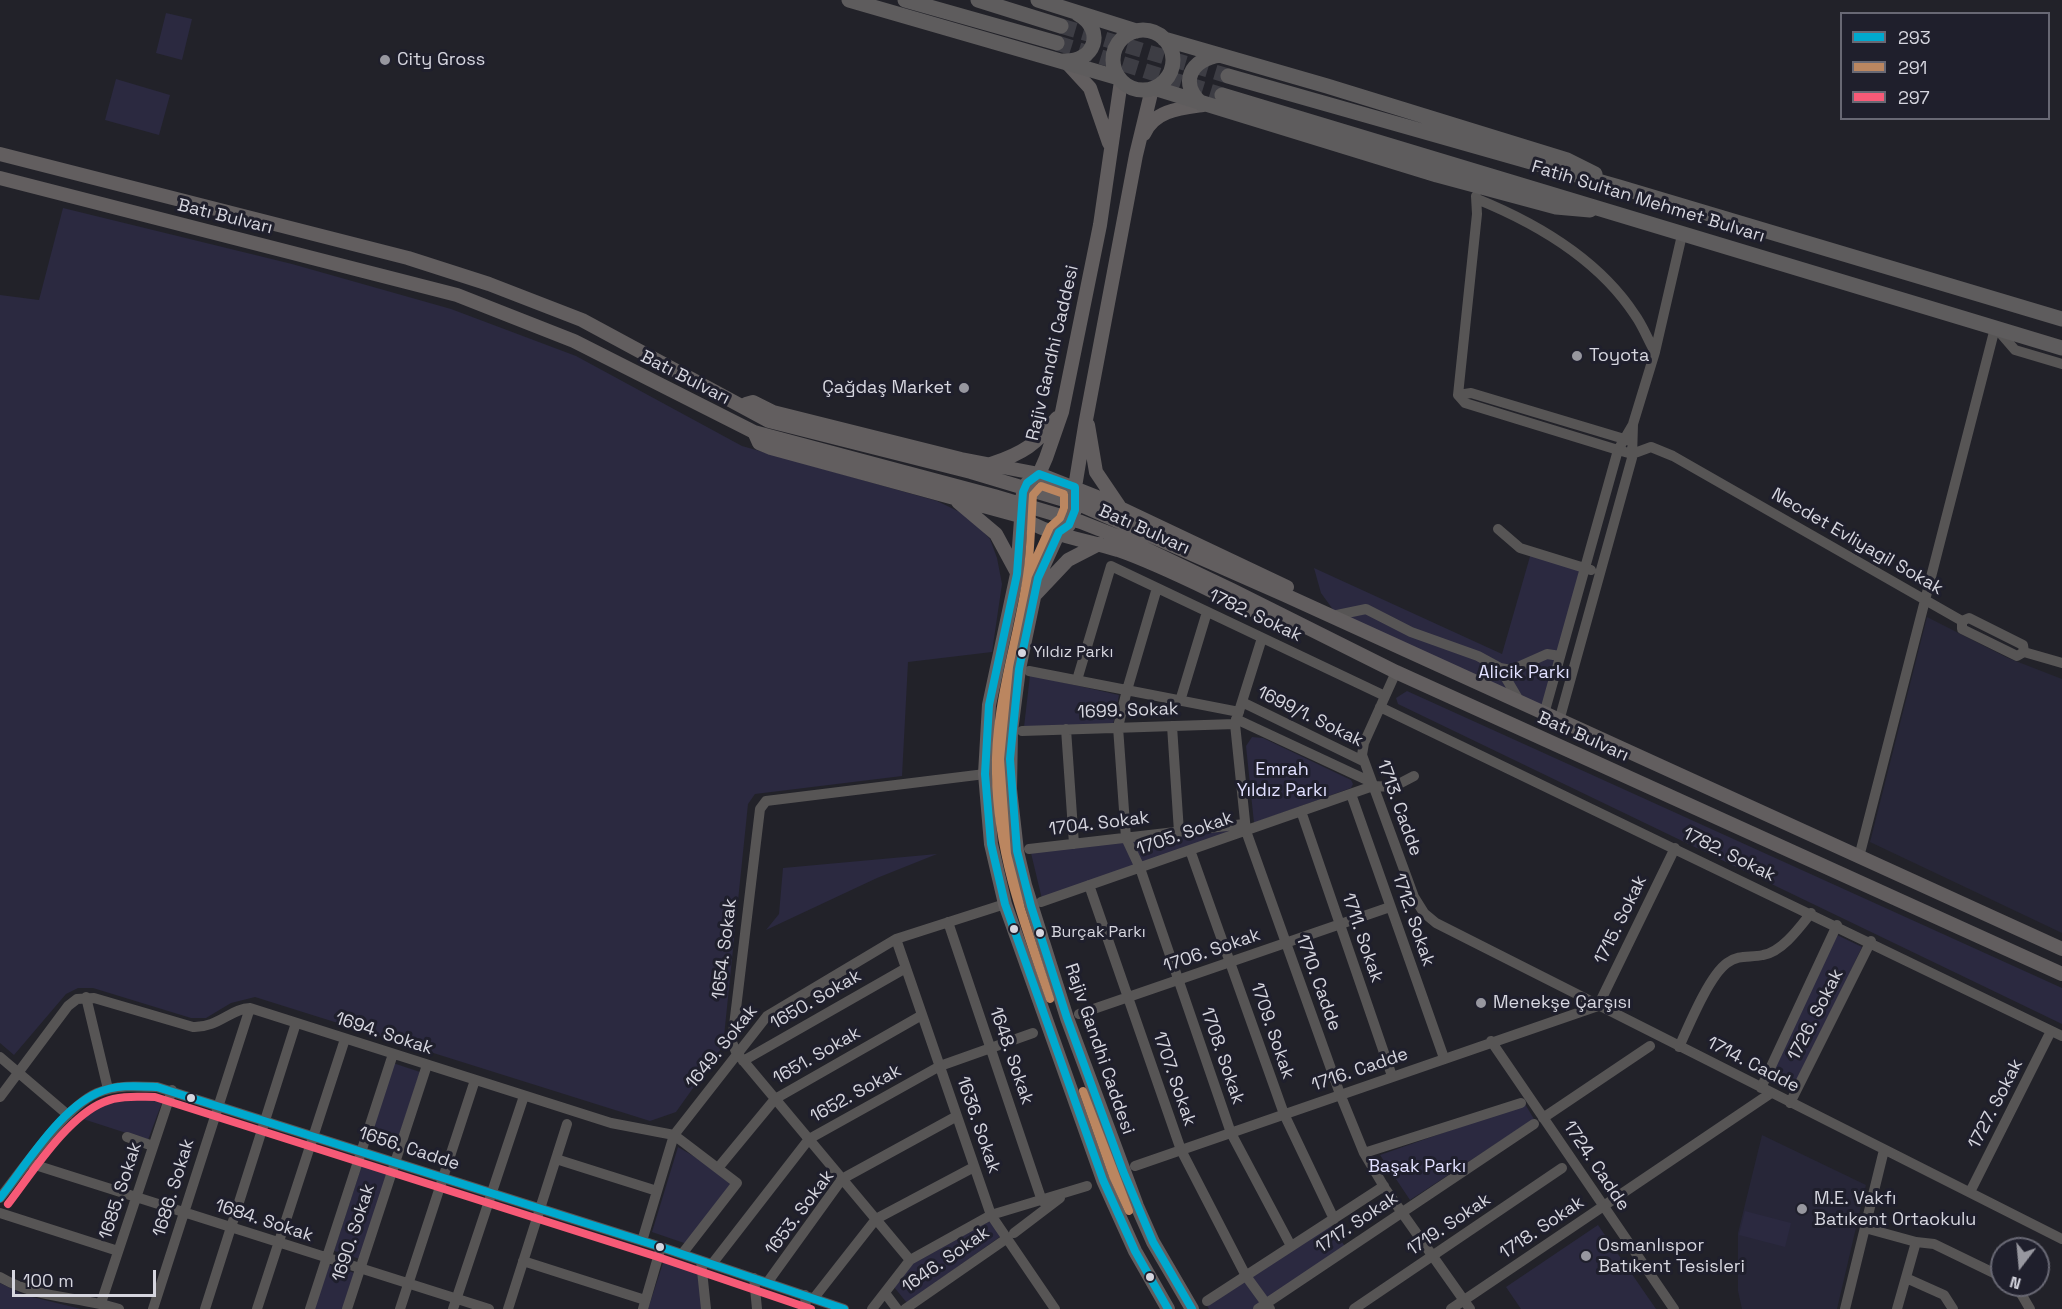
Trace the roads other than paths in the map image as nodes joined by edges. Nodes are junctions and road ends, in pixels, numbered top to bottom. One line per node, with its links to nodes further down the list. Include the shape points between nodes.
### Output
1 (849, 0): 11 (highway)
2 (905, 0): 9 (highway)
3 (978, 0): 6 (highway)
4 (1038, 0): 5 (highway)
5 (1069, 9): 7 (highway); 11 (highway, via 1091,24 1093,44 1088,54 1078,60)
6 (1062, 26)
7 (1136, 32): 8 (highway, via 1149,31); 13 (highway, via 1123,38 1113,54)
8 (1164, 39): 10 (highway); 14 (highway, via 1172,63 1166,80)
9 (1057, 43)
10 (1220, 56): 16 (highway, via 1198,63 1190,77 1192,93); 21 (highway, via 1567,160)
11 (1061, 62): 13 (highway); 17 (main road, via 1090,88)
12 (1228, 76): 21 (highway, Fatih Sultan Mehmet Bulvarı)
13 (1120, 80): 14 (highway, via 1140,90); 17 (main road, Rajiv Gandhi Caddesi)
14 (1153, 88): 16 (highway); 19 (main road, Rajiv Gandhi Caddesi)
15 (1222, 95): 23 (highway, Fatih Sultan Mehmet Bulvarı)
16 (1203, 105): 19 (main road, via 1174,109 1157,117 1146,129); 22 (highway)
17 (1111, 148): 32 (main road, Rajiv Gandhi Caddesi, via 1100,225)
18 (0, 154): 31 (main road, Batı Bulvarı, via 408,258 489,284 582,320)
19 (1136, 155): 33 (main road, Rajiv Gandhi Caddesi)
20 (0, 178): 34 (main road, Batı Bulvarı, via 457,295 574,341)
21 (1618, 187): 25 (highway, Fatih Sultan Mehmet Bulvarı)
22 (1476, 192): 23 (highway, via 1556,207); 28 (street, via 1557,240 1601,274 1635,315); 30 (street, via 1478,214)
23 (1612, 212): 24 (highway, Fatih Sultan Mehmet Bulvarı)
24 (1682, 234): 26 (highway, Fatih Sultan Mehmet Bulvarı); 28 (street)
25 (2062, 319)
26 (1995, 328): 27 (highway, Fatih Sultan Mehmet Bulvarı); 29 (street, via 2015,350); 53 (street)
27 (2062, 348)
28 (1655, 352): 35 (street)
29 (2062, 364)
30 (1458, 395): 35 (street, Necdet Evliyagil Sokak, via 1471,393); 37 (street, via 1465,403)
31 (738, 405): 39 (main road, via 753,402 774,412); 56 (main road, Batı Bulvarı, via 769,421 971,472 1081,505)
32 (1062, 412): 39 (main road, via 1022,453); 40 (main road, Rajiv Gandhi Caddesi)
33 (1086, 420): 41 (main road, Rajiv Gandhi Caddesi); 43 (main road, via 1096,472)
34 (759, 434): 42 (main road, via 759,443 771,448); 57 (main road, Batı Bulvarı, via 1081,522)
35 (1629, 440): 36 (street, Necdet Evliyagil Sokak); 37 (street); 38 (street)
36 (1651, 447): 38 (street); 53 (street, Necdet Evliyagil Sokak)
37 (1618, 450): 38 (street); 48 (street)
38 (1632, 454): 49 (street)
39 (989, 464): 40 (main road)
40 (1039, 474): 41 (main road); 44 (main road, Rajiv Gandhi Caddesi, via 1027,483)
41 (1076, 487): 43 (main road); 46 (main road, Rajiv Gandhi Caddesi, via 1075,510 1069,525)
42 (951, 497): 44 (main road); 50 (main road, via 996,534)
43 (1122, 509): 55 (main road, via 1248,567)
44 (1020, 516): 46 (main road, via 1033,526); 50 (main road, Rajiv Gandhi Caddesi)
45 (1498, 529): 48 (street, via 1520,548)
46 (1059, 532): 47 (main road); 52 (main road, Rajiv Gandhi Caddesi)
47 (1099, 544): 52 (main road, via 1068,560); 57 (main road, via 1302,634)
48 (1584, 568): 49 (street); 60 (street)
49 (1600, 573): 74 (street)
50 (1017, 574): 80 (main road, Rajiv Gandhi Caddesi, via 990,696)
51 (1157, 588): 54 (street, 1782. Sokak); 66 (street, 1782. Sokak, via 1111,566); 67 (street)
52 (1034, 596): 237 (main road, Rajiv Gandhi Caddesi, via 1018,669 1011,731 1010,789 1017,851 1067,1018 1123,1171 1154,1242)
53 (1924, 600): 62 (street, Necdet Evliyagil Sokak, via 1962,621 1962,628 2018,656 2024,652); 92 (street)
54 (1207, 612): 58 (street, 1782. Sokak); 69 (street)
55 (1337, 615): 56 (main road); 59 (street, via 1366,609)
56 (1356, 629): 61 (main road, Batı Bulvarı)
57 (1320, 634): 65 (main road, Batı Bulvarı)
58 (1262, 638): 68 (street, 1782. Sokak); 72 (street, 1710. Cadde)
59 (1436, 642): 61 (street); 63 (street)
60 (1560, 656): 63 (street, via 1547,654 1511,670); 73 (street)
61 (1428, 662): 70 (main road, Batı Bulvarı)
62 (2062, 663)
63 (1500, 668): 70 (street)
64 (1029, 671): 66 (street)
65 (1396, 672): 68 (street, 1713. Cadde); 109 (main road, Batı Bulvarı)
66 (1077, 680): 67 (street)
67 (1126, 690): 69 (street); 76 (street)
68 (1385, 696): 71 (street, 1713. Cadde)
69 (1179, 700): 72 (street)
70 (1522, 705): 73 (main road, Batı Bulvarı)
71 (1380, 707): 79 (street, 1713. Cadde, via 1364,743); 89 (street, 1782. Sokak)
72 (1238, 714): 75 (street, 1699. Sokak); 79 (street, 1699/1. Sokak); 82 (street, 1699/1. Sokak); 85 (street, 1710. Cadde)
73 (1544, 714): 74 (main road, Batı Bulvarı)
74 (1559, 721): 92 (main road, Batı Bulvarı)
75 (1172, 726): 76 (street, 1699. Sokak); 86 (street)
76 (1118, 727): 77 (street, 1699. Sokak); 87 (street)
77 (1066, 729): 78 (street, 1699. Sokak); 88 (street)
78 (1022, 731)
79 (1363, 761): 82 (street, 1713. Cadde)
80 (985, 774): 96 (main road, Rajiv Gandhi Caddesi, via 992,844); 127 (street, 1654. Sokak, via 762,804 731,1034)
81 (1414, 776): 82 (street, 1705. Sokak, via 1393,787)
82 (1372, 784): 83 (street, 1705. Sokak); 99 (street, 1713. Cadde, via 1414,897)
83 (1351, 794): 84 (street, 1705. Sokak); 97 (street, 1712. Sokak)
84 (1301, 811): 85 (street, 1705. Sokak); 101 (street, 1711. Sokak)
85 (1245, 827): 86 (street, 1704. Sokak); 91 (street, 1705. Sokak); 105 (street, 1710. Cadde)
86 (1179, 832): 87 (street, 1704. Sokak)
87 (1126, 838): 88 (street, 1704. Sokak); 93 (street, 1708. Sokak)
88 (1074, 844): 90 (street, 1704. Sokak)
89 (1675, 848): 98 (street, 1782. Sokak); 113 (street, 1715. Sokak)
90 (1029, 849)
91 (1190, 850): 93 (street, 1705. Sokak); 107 (street, 1709. Sokak)
92 (1859, 857): 106 (main road, Batı Bulvarı)
93 (1140, 868): 94 (street, 1705. Sokak); 110 (street, 1708. Sokak)
94 (1089, 885): 95 (street, 1705. Sokak); 112 (street, 1707. Sokak)
95 (1041, 902)
96 (1005, 904): 100 (street, 1649. Sokak); 236 (main road, Rajiv Gandhi Caddesi, via 1103,1180 1135,1251)
97 (1390, 907): 101 (street, 1706. Sokak); 129 (street, 1712. Sokak)
98 (1811, 913): 102 (street, 1782. Sokak); 124 (street, via 1792,938 1764,955 1744,956 1725,964 1706,992)
99 (1431, 919): 113 (street, 1714. Cadde)
100 (948, 922): 103 (street, 1649. Sokak); 125 (street, 1648. Sokak)
101 (1340, 924): 105 (street, 1706. Sokak); 133 (street, 1711. Sokak)
102 (1837, 925): 104 (street, 1782. Sokak); 137 (street, 1726. Sokak)
103 (896, 939): 108 (street, 1636. Sokak); 127 (street, 1649. Sokak, via 773,1010)
104 (1871, 941): 118 (street, 1782. Sokak); 143 (street, 1726. Sokak)
105 (1286, 943): 107 (street, 1706. Sokak); 138 (street, 1710. Cadde)
106 (2062, 949)
107 (1230, 962): 110 (street, 1706. Sokak); 145 (street, 1709. Sokak)
108 (906, 968): 116 (street, 1636. Sokak); 127 (street, 1650. Sokak)
109 (2062, 974)
110 (1178, 980): 112 (street, 1706. Sokak); 151 (street, 1708. Sokak)
111 (86, 997): 114 (street, via 193,1027 208,1026); 132 (street, via 68,1006); 135 (street)
112 (1128, 997): 115 (street, 1706. Sokak); 157 (street, 1707. Sokak)
113 (1598, 1006): 122 (street, 1716. Cadde); 124 (street, 1714. Cadde)
114 (250, 1008): 117 (street, 1694. Sokak); 144 (street, 1686. Sokak)
115 (1079, 1014)
116 (922, 1015): 131 (street, 1636. Sokak); 141 (street, 1651. Sokak)
117 (296, 1023): 121 (street, 1694. Sokak); 148 (street)
118 (2051, 1031): 120 (street, 1782. Sokak); 173 (street, 1727. Sokak)
119 (1033, 1033): 125 (street, 1652. Sokak)
120 (2062, 1036)
121 (345, 1039): 126 (street, 1694. Sokak); 153 (street)
122 (1491, 1041): 129 (street, 1716. Cadde); 149 (street, 1724. Cadde)
123 (1650, 1046): 149 (street, 1717. Sokak)
124 (1679, 1047): 137 (street, 1714. Cadde)
125 (991, 1048): 131 (street, 1652. Sokak); 178 (street, 1648. Sokak)
126 (393, 1054): 130 (street, 1694. Sokak); 159 (street)
127 (739, 1056): 141 (street); 152 (street, 1649. Sokak)
128 (0, 1057): 132 (street)
129 (1444, 1058): 133 (street, 1716. Cadde)
130 (426, 1065): 134 (street, 1694. Sokak); 162 (street, 1690. Sokak)
131 (940, 1066): 147 (street, 1636. Sokak); 155 (street, 1652. Sokak)
132 (19, 1073): 140 (street); 146 (street)
133 (1392, 1076): 138 (street, 1716. Cadde)
134 (475, 1080): 139 (street, 1694. Sokak); 168 (street)
135 (108, 1089): 136 (street, 1656. Cadde, via 140,1086); 146 (street, 1656. Cadde, via 87,1098)
136 (172, 1090): 144 (street, 1656. Cadde); 156 (street, 1685. Sokak)
137 (1766, 1090): 143 (street, 1714. Cadde); 179 (street, 1718. Sokak)
138 (1340, 1094): 145 (street, 1716. Cadde); 160 (street, 1710. Cadde)
139 (524, 1096): 152 (street, 1694. Sokak, via 611,1123); 174 (street)
140 (0, 1097)
141 (775, 1099): 155 (street); 166 (street, 1651. Sokak)
142 (1521, 1102): 160 (street)
143 (1790, 1103): 158 (street, 1714. Cadde)
144 (217, 1105): 148 (street, 1656. Cadde); 183 (street, 1686. Sokak)
145 (1284, 1114): 151 (street, 1716. Cadde); 186 (street, 1709. Sokak)
146 (68, 1115): 163 (street, 1656. Cadde)
147 (957, 1116): 165 (street, 1636. Sokak); 169 (street, 1653. Sokak)
148 (265, 1120): 153 (street, 1656. Cadde); 187 (street)
149 (1539, 1121): 179 (street, 1724. Cadde); 181 (street, 1717. Sokak)
150 (567, 1124): 161 (street)
151 (1231, 1132): 157 (street, 1716. Cadde); 194 (street, 1708. Sokak)
152 (674, 1135): 166 (street); 172 (street, 1649. Sokak)
153 (313, 1136): 159 (street, 1656. Cadde); 193 (street)
154 (127, 1137): 156 (street)
155 (808, 1139): 169 (street); 202 (street, 1652. Sokak)
156 (153, 1146): 176 (street, 1685. Sokak)
157 (1181, 1150): 164 (street, 1716. Cadde); 205 (street, 1707. Sokak)
158 (1884, 1150): 173 (street, 1714. Cadde); 188 (street)
159 (361, 1151): 162 (street, 1656. Cadde); 199 (street)
160 (1364, 1153): 171 (street, 1710. Cadde)
161 (556, 1159): 172 (street); 180 (street)
162 (395, 1162): 168 (street, 1656. Cadde); 203 (street, 1690. Sokak)
163 (29, 1163): 176 (street, 1684. Sokak); 177 (street, 1656. Cadde)
164 (1135, 1166)
165 (974, 1167): 184 (street, 1636. Sokak); 185 (street)
166 (718, 1168): 197 (street, via 737,1183)
167 (1562, 1168): 198 (street, 1719. Sokak)
168 (443, 1178): 174 (street, 1656. Cadde); 210 (street)
169 (842, 1179): 185 (street); 209 (street, 1653. Sokak)
170 (1087, 1186): 175 (street)
171 (1384, 1186): 181 (street, 1710. Cadde); 186 (street, 1717. Sokak)
172 (657, 1191): 191 (street, 1649. Sokak)
173 (1970, 1192): 190 (street, 1714. Cadde)
174 (492, 1193): 180 (street, 1656. Cadde); 215 (street)
175 (1065, 1194): 178 (street); 189 (street, 1646. Sokak)
176 (136, 1197): 183 (street, 1684. Sokak); 196 (street, 1685. Sokak)
177 (0, 1198)
178 (1042, 1201): 184 (street)
179 (1604, 1206): 217 (street, 1718. Sokak); 240 (street, 1724. Cadde)
180 (540, 1209): 191 (street, 1656. Cadde); 201 (street)
181 (1402, 1212): 198 (street, 1710. Cadde); 218 (street, 1717. Sokak)
182 (0, 1213): 196 (street)
183 (183, 1213): 187 (street, 1684. Sokak); 220 (street, 1686. Sokak)
184 (991, 1215): 189 (street, 1636. Sokak); 200 (street)
185 (876, 1219): 200 (street); 212 (street)
186 (1334, 1219): 194 (street, 1717. Sokak)
187 (231, 1228): 193 (street, 1684. Sokak); 221 (street)
188 (1865, 1228): 192 (street); 241 (street)
189 (1010, 1236): 234 (street, 1646. Sokak); 235 (street, 1636. Sokak)
190 (2062, 1239)
191 (642, 1241): 195 (street, 1656. Cadde)
192 (1916, 1242): 204 (street, via 1934,1244); 208 (street)
193 (278, 1243): 199 (street, 1684. Sokak); 222 (street)
194 (1291, 1246): 205 (street, 1717. Sokak)
195 (661, 1247): 197 (street, 1656. Cadde); 216 (street)
196 (118, 1251): 214 (street, 1685. Sokak)
197 (682, 1254): 202 (street, 1656. Cadde)
198 (1433, 1256): 217 (street, 1710. Cadde); 238 (street, 1719. Sokak)
199 (326, 1258): 203 (street, 1684. Sokak); 223 (street)
200 (910, 1260): 211 (street)
201 (523, 1261): 216 (street); 227 (street)
202 (707, 1262): 207 (street, 1656. Cadde); 228 (street)
203 (360, 1269): 210 (street, 1684. Sokak); 224 (street, 1690. Sokak)
204 (1990, 1271)
205 (1246, 1276): 213 (street, 1717. Sokak); 218 (street, 1707. Sokak)
206 (0, 1277): 214 (street, via 42,1294)
207 (754, 1278): 209 (street, 1656. Cadde); 229 (street)
208 (1906, 1278): 242 (street); 243 (street, via 1944,1294)
209 (767, 1282): 212 (street, 1656. Cadde)
210 (408, 1285): 215 (street, 1684. Sokak); 225 (street)
211 (885, 1293): 232 (street); 233 (street)
212 (810, 1296): 230 (street); 231 (street, 1656. Cadde)
213 (1207, 1301)
214 (101, 1303): 219 (street)
215 (454, 1305): 226 (street, 1684. Sokak)
216 (644, 1305)
217 (1467, 1305): 239 (street, 1718. Sokak)
218 (1265, 1307)
219 (119, 1309)
220 (153, 1309)
221 (205, 1309)
222 (256, 1309)
223 (310, 1309)
224 (346, 1309)
225 (400, 1309)
226 (489, 1309)
227 (508, 1309)
228 (706, 1309)
229 (757, 1309)
230 (806, 1309)
231 (844, 1309)
232 (872, 1309)
233 (897, 1309)
234 (905, 1309)
235 (1055, 1309)
236 (1168, 1309)
237 (1192, 1309)
238 (1354, 1309)
239 (1451, 1309)
240 (1674, 1309)
241 (1845, 1309)
242 (1897, 1309)
243 (1953, 1309)

